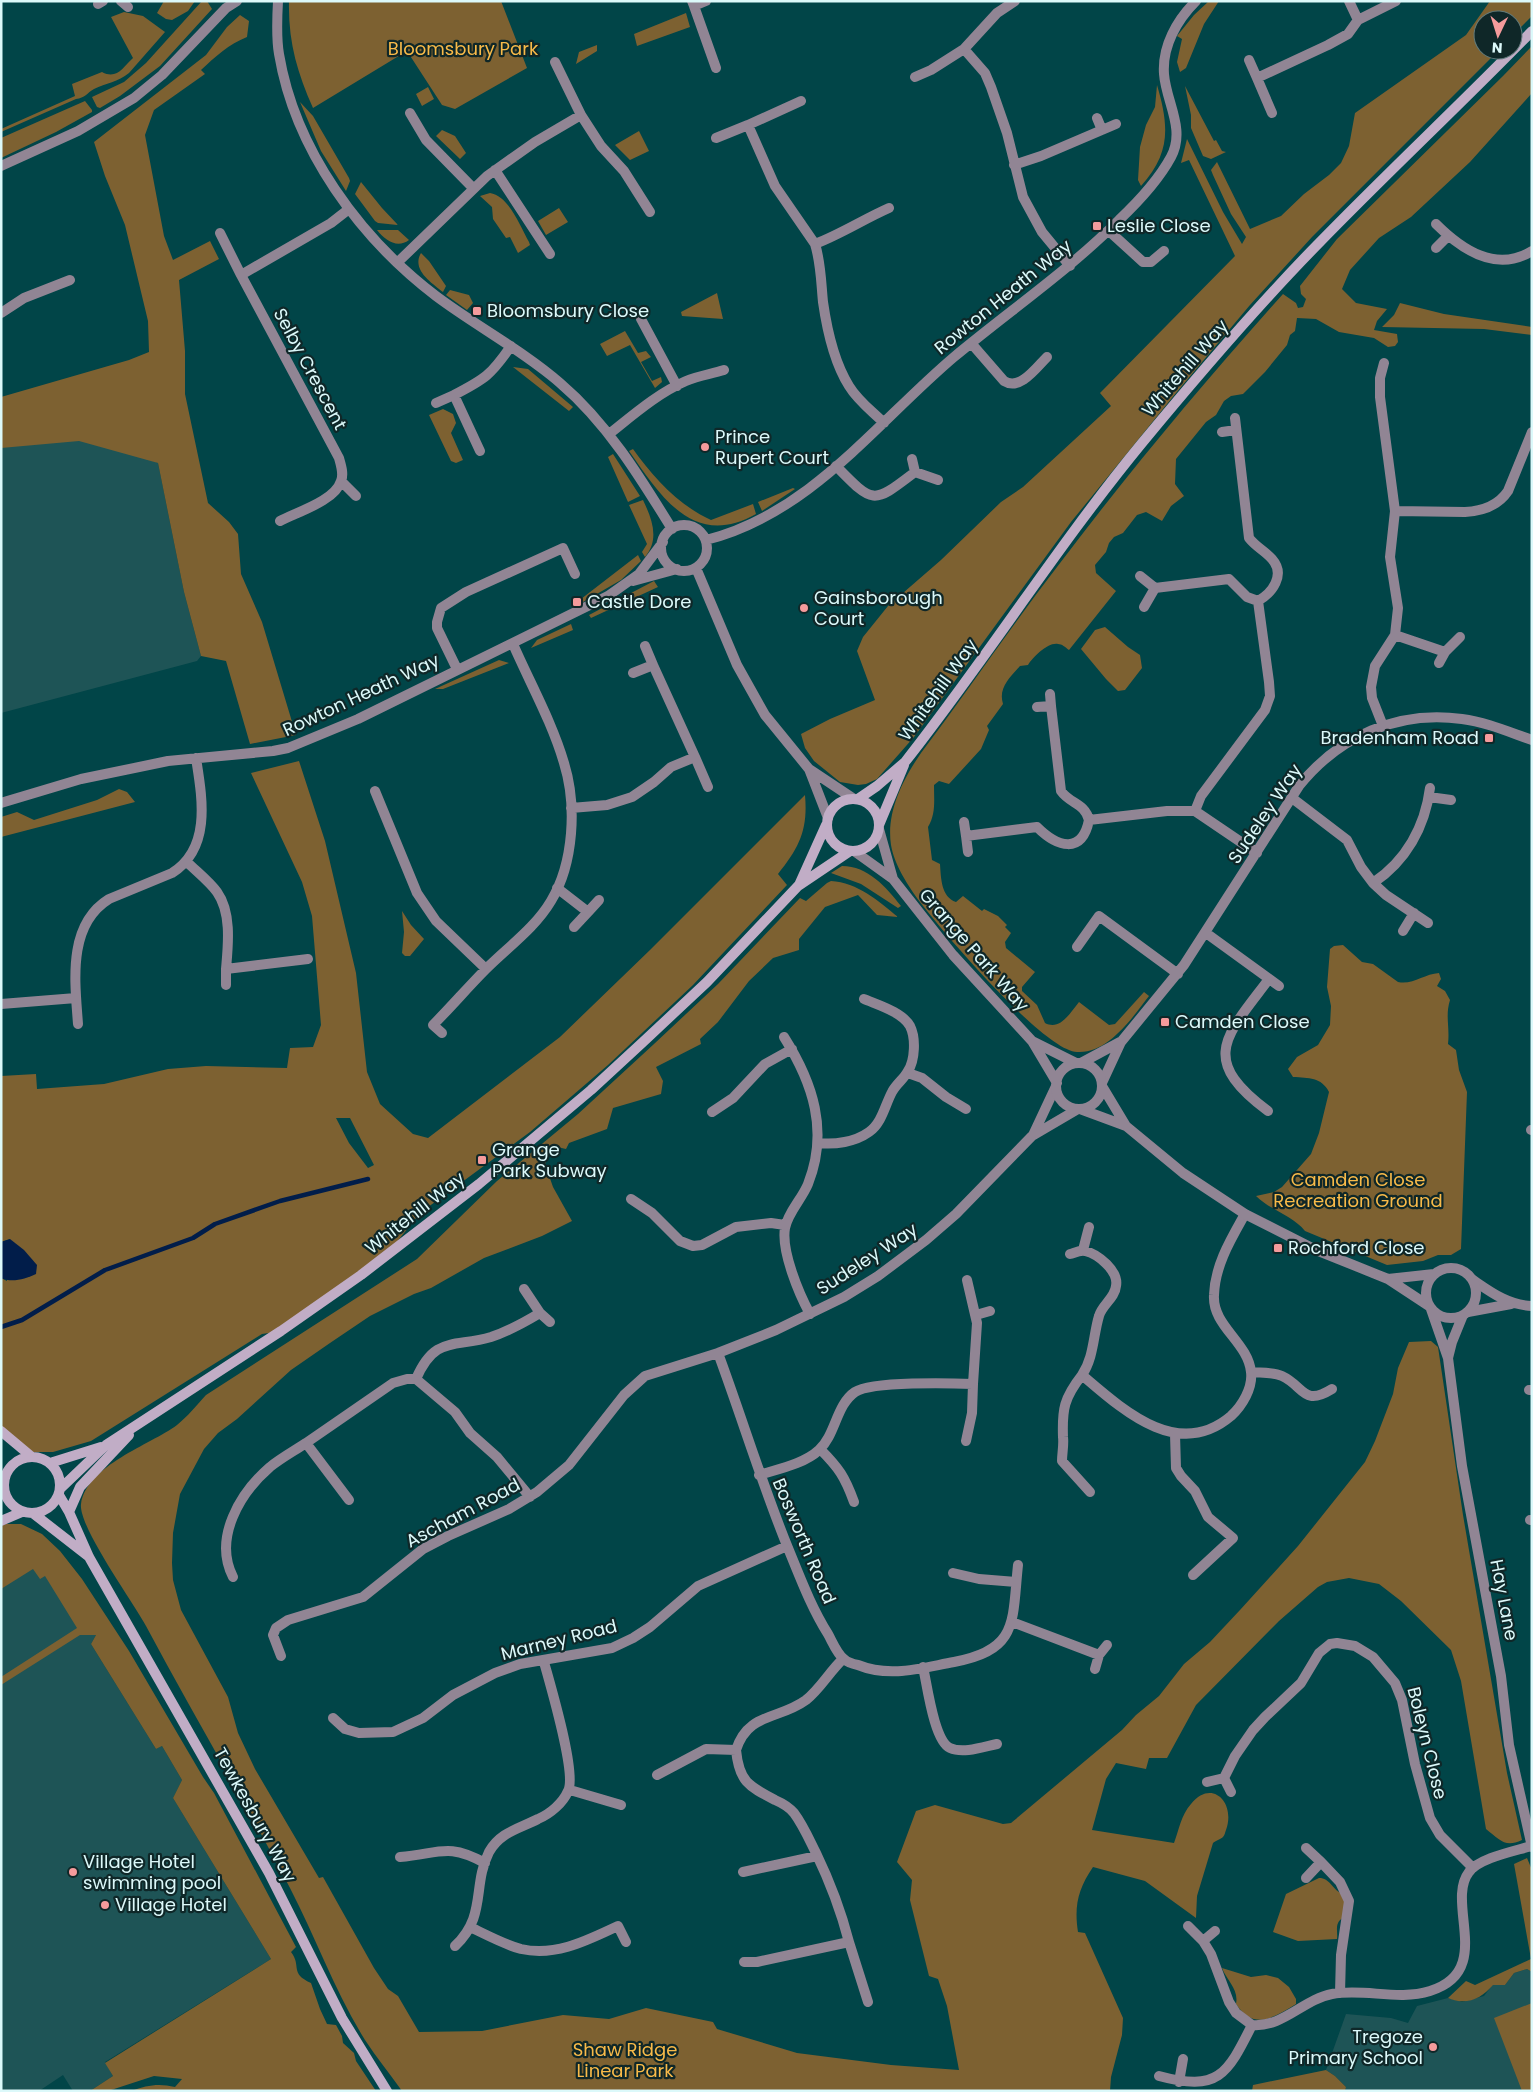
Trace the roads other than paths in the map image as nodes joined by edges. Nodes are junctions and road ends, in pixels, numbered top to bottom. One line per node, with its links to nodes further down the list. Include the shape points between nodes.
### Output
1 (237, 1): 27 (street, via 134,98 78,130)
2 (278, 1): 31 (street, via 278,53 290,98 312,149)
3 (706, 1): 8 (street)
4 (1015, 1): 11 (street, via 996,13)
5 (1196, 1): 34 (street, Rowton Heath Way, via 1174,29 1164,66 1164,80 1176,128 1174,151 1151,186)
6 (1349, 1): 9 (street)
7 (1396, 1): 9 (street)
8 (693, 4): 14 (street)
9 (1358, 20): 16 (street, via 1348,34)
10 (1532, 31): 98 (main road, Whitehill Way, via 1319,243 1196,380 1085,516)
11 (964, 49): 15 (street); 26 (street, via 977,61 991,87)
12 (1249, 60): 16 (street)
13 (555, 62): 20 (street)
14 (716, 68)
15 (915, 77)
16 (1257, 78): 18 (street)
17 (801, 101): 23 (street)
18 (1272, 113)
19 (410, 114): 29 (street, via 426,140)
20 (581, 115): 28 (street); 32 (street)
21 (1097, 118): 24 (street)
22 (1116, 124): 24 (street)
23 (748, 125): 25 (street); 37 (street, via 775,186)
24 (1102, 130): 26 (street, via 1042,156)
25 (716, 138)
26 (1014, 164): 43 (street, via 1023,197 1034,219)
27 (1, 166)
28 (495, 170): 29 (street); 41 (street)
29 (473, 188): 42 (street)
30 (889, 208): 37 (street)
31 (349, 209): 42 (street); 44 (street, via 331,223)
32 (650, 212)
33 (1436, 224): 36 (street)
34 (1109, 230): 40 (street, via 1142,262 1151,262); 43 (street, Rowton Heath Way)
35 (220, 233): 44 (street, Selby Crescent)
36 (1448, 236): 38 (street); 39 (street, via 1487,259 1510,260)
37 (815, 244): 57 (street, via 825,316 842,372 861,401)
38 (1436, 248)
39 (1532, 251)
40 (1164, 252)
41 (550, 254)
42 (398, 262): 49 (street, via 438,297)
43 (1070, 266): 48 (street, Rowton Heath Way)
44 (241, 275): 67 (street, Selby Crescent, via 339,458)
45 (70, 280): 46 (street, via 24,298)
46 (1, 313)
47 (640, 319): 53 (street)
48 (972, 343): 50 (street, via 1010,384 1022,381); 57 (street, Rowton Heath Way)
49 (510, 346): 54 (street, via 496,368 484,379); 61 (street, via 560,383)
50 (1047, 357)
51 (1384, 363): 69 (street, via 1380,378 1381,414)
52 (724, 370): 53 (street)
53 (677, 386): 61 (street, via 640,409)
54 (454, 395): 55 (street); 62 (street)
55 (436, 403)
56 (1234, 418): 58 (street)
57 (884, 423): 64 (street, Rowton Heath Way)
58 (1236, 430): 59 (street); 80 (street, via 1249,538 1255,547 1273,560 1278,571 1273,588)
59 (1222, 432)
60 (1532, 432): 69 (street, via 1508,491 1495,504 1465,512)
61 (609, 434): 71 (street)
62 (480, 452)
63 (912, 459): 65 (street)
64 (836, 466): 65 (street, via 862,492 873,496 883,495); 72 (street, Rowton Heath Way, via 796,498 768,515)
65 (915, 472): 66 (street)
66 (938, 480)
67 (341, 482): 68 (street); 70 (street, via 322,501)
68 (356, 496)
69 (1394, 511): 82 (street, via 1390,557 1398,608)
70 (280, 521)
71 (672, 529): 72 (street, via 691,526); 73 (street)
72 (706, 540): 74 (street, via 704,560)
73 (662, 542): 75 (street, via 666,560); 78 (street, Rowton Heath Way)
74 (696, 568): 75 (street); 99 (street, via 754,698)
75 (677, 569): 78 (street, Rowton Heath Way)
76 (574, 574): 89 (street, via 563,548 446,603 439,612 438,628)
77 (1140, 576): 79 (street)
78 (630, 582): 84 (street, Rowton Heath Way)
79 (1155, 588): 80 (street, via 1228,579 1247,597); 81 (street)
80 (1258, 602): 107 (street, via 1270,682 1269,703 1201,796)
81 (1144, 606)
82 (1395, 635): 86 (street); 94 (street, via 1375,666 1371,687)
83 (1460, 637): 86 (street)
84 (513, 644): 89 (street, Rowton Heath Way); 106 (street, via 564,764)
85 (645, 646): 88 (street)
86 (1445, 652): 87 (street)
87 (1439, 663)
88 (653, 664): 90 (street); 96 (street)
89 (457, 669): 97 (street, Rowton Heath Way, via 358,719 288,748)
90 (633, 674)
91 (1050, 694): 92 (street)
92 (1051, 706): 93 (street); 108 (street, via 1060,788 1068,799 1081,806)
93 (1037, 708)
94 (1383, 726): 95 (street, Sudeley Way, via 1417,718 1462,719 1488,724); 102 (street, Sudeley Way, via 1363,733 1330,754 1309,774)
95 (1532, 740)
96 (695, 757): 100 (street); 106 (street, via 671,767 632,797 606,805)
97 (196, 758): 105 (street, Rowton Heath Way, via 96,776); 116 (street, via 201,824)
98 (905, 762): 103 (main road, Whitehill Way); 111 (main road, Whitehill Way)
99 (809, 770): 103 (street); 109 (street)
100 (708, 787)
101 (375, 792): 131 (street, via 417,893 436,921)
102 (1292, 798): 115 (street, Sudeley Way); 118 (street, via 1347,840)
103 (856, 799): 109 (main road, via 837,804); 111 (main road, via 872,807)
104 (1451, 800): 118 (street, via 1430,792 1424,818 1403,857 1393,869)
105 (1, 803)
106 (571, 808): 120 (street, via 568,851)
107 (1195, 811): 108 (street); 115 (street)
108 (1089, 820): 112 (street, via 1082,836 1065,845 1037,828)
109 (827, 821): 113 (main road, via 828,834 835,844); 119 (main road, Whitehill Way)
110 (964, 822): 112 (street)
111 (879, 827): 113 (main road, via 869,846); 117 (street, Grange Park Way)
112 (966, 836): 114 (street)
113 (852, 851): 117 (street, Grange Park Way); 119 (main road, Whitehill Way)
114 (968, 852)
115 (1257, 853): 127 (street, Sudeley Way)
116 (187, 862): 130 (street, via 218,894 224,907 228,936); 136 (street, via 172,873 109,899 94,910 83,929 78,949)
117 (894, 879): 142 (street, Grange Park Way, via 953,955)
118 (1373, 883): 123 (street)
119 (798, 886): 183 (main road, Whitehill Way, via 707,982 592,1090 479,1184 361,1276)
120 (557, 888): 122 (street); 131 (street, via 539,918)
121 (599, 900): 122 (street)
122 (588, 912): 125 (street)
123 (1414, 913): 124 (street); 126 (street)
124 (1428, 923)
125 (574, 927)
126 (1403, 930)
127 (1206, 933): 132 (street, Sudeley Way); 133 (street)
128 (1077, 948): 132 (street, via 1099,916)
129 (308, 959): 130 (street)
130 (226, 969): 134 (street)
131 (486, 969): 140 (street, via 433,1025)
132 (1178, 974): 143 (street, Sudeley Way)
133 (1269, 979): 135 (street); 151 (street, via 1229,1033 1225,1049 1227,1066 1238,1085)
134 (226, 985)
135 (1279, 986)
136 (76, 998): 138 (street); 139 (street)
137 (864, 999): 146 (street, via 905,1020 910,1028 913,1048)
138 (1, 1004)
139 (78, 1024)
140 (442, 1033)
141 (784, 1037): 144 (street)
142 (1032, 1041): 145 (street, Grange Park Way); 147 (street, Grange Park Way)
143 (1121, 1042): 145 (street, Sudeley Way); 148 (street, Sudeley Way)
144 (792, 1049): 152 (street, via 765,1064 733,1098); 155 (street, via 811,1090)
145 (1078, 1063): 147 (street, via 1063,1070); 148 (street, via 1094,1068)
146 (908, 1072): 149 (street); 155 (street, via 896,1084 871,1131 844,1142)
147 (1056, 1084): 150 (street, via 1062,1101); 154 (street, Sudeley Way)
148 (1102, 1085): 150 (street, via 1096,1102); 153 (street)
149 (966, 1109)
150 (1079, 1109): 153 (street); 154 (street, Sudeley Way)
151 (1268, 1111)
152 (712, 1112)
153 (1126, 1126): 157 (street, via 1183,1173)
154 (1032, 1136): 173 (street, Sudeley Way, via 972,1199 926,1240 878,1276)
155 (818, 1143): 158 (street, via 807,1186)
156 (631, 1199): 158 (street, via 662,1222 680,1241 693,1246 702,1245 736,1226)
157 (1245, 1214): 163 (street, via 1316,1250); 178 (street, via 1222,1257 1213,1297 1219,1318 1241,1348)
158 (785, 1225): 173 (street, via 786,1247)
159 (1089, 1226): 160 (street)
160 (1083, 1250): 161 (street); 179 (street, via 1095,1255 1113,1272 1116,1286 1101,1311 1096,1338)
161 (1070, 1254)
162 (1434, 1274): 163 (street); 165 (street, via 1456,1268); 169 (street, via 1426,1288)
163 (1388, 1279): 169 (street)
164 (967, 1280): 174 (street)
165 (1473, 1280): 167 (street); 172 (street, via 1476,1297)
166 (524, 1289): 171 (street)
167 (1512, 1303): 168 (street); 172 (street)
168 (1532, 1306)
169 (1430, 1308): 172 (street, via 1443,1317 1454,1318); 177 (street, Hay Lane)
170 (990, 1311): 174 (street)
171 (540, 1313): 175 (street); 180 (street, via 500,1334 446,1344 425,1362)
172 (1465, 1313): 177 (street, Hay Lane)
173 (810, 1314): 176 (street, Sudeley Way)
174 (976, 1315): 181 (street)
175 (550, 1322)
176 (718, 1352): 192 (street, Bosworth Road); 196 (street, Ascham Road, via 653,1372 637,1382 569,1465)
177 (1448, 1358): 227 (street, Hay Lane, via 1462,1466 1501,1676 1509,1745)
178 (1251, 1372): 182 (street, via 1280,1375 1310,1396 1324,1395); 185 (street, via 1247,1395 1225,1421 1199,1432)
179 (1082, 1375): 185 (street, via 1128,1412); 195 (street, via 1064,1404 1062,1461)
180 (416, 1380): 187 (street, via 393,1383); 196 (street, via 455,1412 470,1433 497,1457)
181 (973, 1384): 186 (street, via 971,1422); 189 (street, via 885,1385 856,1391 848,1398)
182 (1332, 1389)
183 (141, 1423): 188 (main road, Whitehill Way); 200 (main road, via 80,1487)
184 (1, 1432): 190 (main road)
185 (1175, 1434): 207 (street, via 1176,1468 1196,1491 1208,1516 1233,1538)
186 (966, 1440)
187 (306, 1444): 197 (street); 208 (street, via 262,1474 240,1504 225,1546)
188 (106, 1445): 191 (main road, Whitehill Way); 194 (main road, Whitehill Way)
189 (820, 1449): 192 (street, via 806,1459); 198 (street, via 845,1477)
190 (32, 1457): 191 (main road); 193 (main road, via 16,1461)
191 (50, 1463): 194 (main road, via 59,1476)
192 (759, 1475): 203 (street, Bosworth Road)
193 (2, 1482): 199 (main road, via 9,1503)
194 (59, 1492): 200 (main road, Tewkesbury Way); 201 (main road, via 49,1508)
195 (1090, 1492)
196 (530, 1497): 213 (street, Ascham Road, via 509,1510 423,1549 362,1597 281,1624 272,1635)
197 (349, 1500)
198 (854, 1502)
199 (22, 1512): 201 (main road); 202 (main road)
200 (69, 1512): 204 (main road, Tewkesbury Way)
201 (34, 1514): 204 (main road, Tewkesbury Way)
202 (1, 1521)
203 (787, 1546): 214 (street, Bosworth Road, via 820,1620); 215 (street, Marney Road, via 698,1586 633,1638 612,1648)
204 (89, 1557): 250 (main road, Tewkesbury Way, via 269,1873 342,2018)
205 (1018, 1565): 209 (street)
206 (953, 1573): 209 (street)
207 (1193, 1575)
208 (232, 1577)
209 (1016, 1582): 210 (street)
210 (1012, 1622): 212 (street); 216 (street, via 993,1650)
211 (1107, 1645): 212 (street)
212 (1099, 1655): 217 (street)
213 (281, 1656)
214 (843, 1659): 216 (street, via 884,1672); 220 (street, via 808,1698 792,1710 757,1720 751,1725 742,1735)
215 (544, 1662): 218 (street, Marney Road, via 520,1664 495,1672 453,1695 423,1718 393,1732 360,1733 345,1729); 224 (street, via 568,1752)
216 (923, 1667): 219 (street, via 938,1731 946,1746 962,1750)
217 (1095, 1669)
218 (333, 1718)
219 (997, 1744)
220 (736, 1750): 221 (street, via 706,1749); 229 (street, via 739,1770 745,1782 793,1812)
221 (657, 1775)
222 (1224, 1778): 223 (street); 225 (street); 233 (street, Boleyn Close, via 1234,1756 1265,1716 1301,1683 1319,1653 1330,1644 1355,1646 1373,1657 1395,1683 1402,1700 1430,1818 1440,1835)
223 (1207, 1782)
224 (570, 1790): 226 (street); 232 (street, via 546,1814 496,1841)
225 (1231, 1792)
226 (621, 1805)
227 (1532, 1847): 233 (street)
228 (1306, 1848): 231 (street)
229 (817, 1856): 234 (street); 241 (street, via 843,1917)
230 (400, 1857): 232 (street, via 444,1850 465,1854)
231 (1320, 1862): 235 (street); 244 (street, via 1340,1882 1349,1901 1341,1955)
232 (485, 1864): 237 (street, via 477,1909)
233 (1473, 1868): 244 (street, via 1462,1892 1466,1945 1455,1975 1432,1990 1415,1994)
234 (744, 1872)
235 (1306, 1878)
236 (1188, 1926): 239 (street)
237 (470, 1927): 240 (street, via 504,1943 532,1950 566,1948 618,1926); 242 (street)
238 (1215, 1931): 239 (street)
239 (1203, 1941): 246 (street, via 1229,2002 1236,2013)
240 (626, 1942)
241 (849, 1942): 243 (street); 245 (street)
242 (455, 1946)
243 (744, 1962)
244 (1340, 1994): 246 (street, via 1310,2002 1273,2023)
245 (868, 2002)
246 (1252, 2025): 249 (street, via 1236,2056 1217,2077 1204,2082)
247 (1183, 2059): 249 (street)
248 (1159, 2076): 249 (street)
249 (1178, 2082)
250 (387, 2091)

